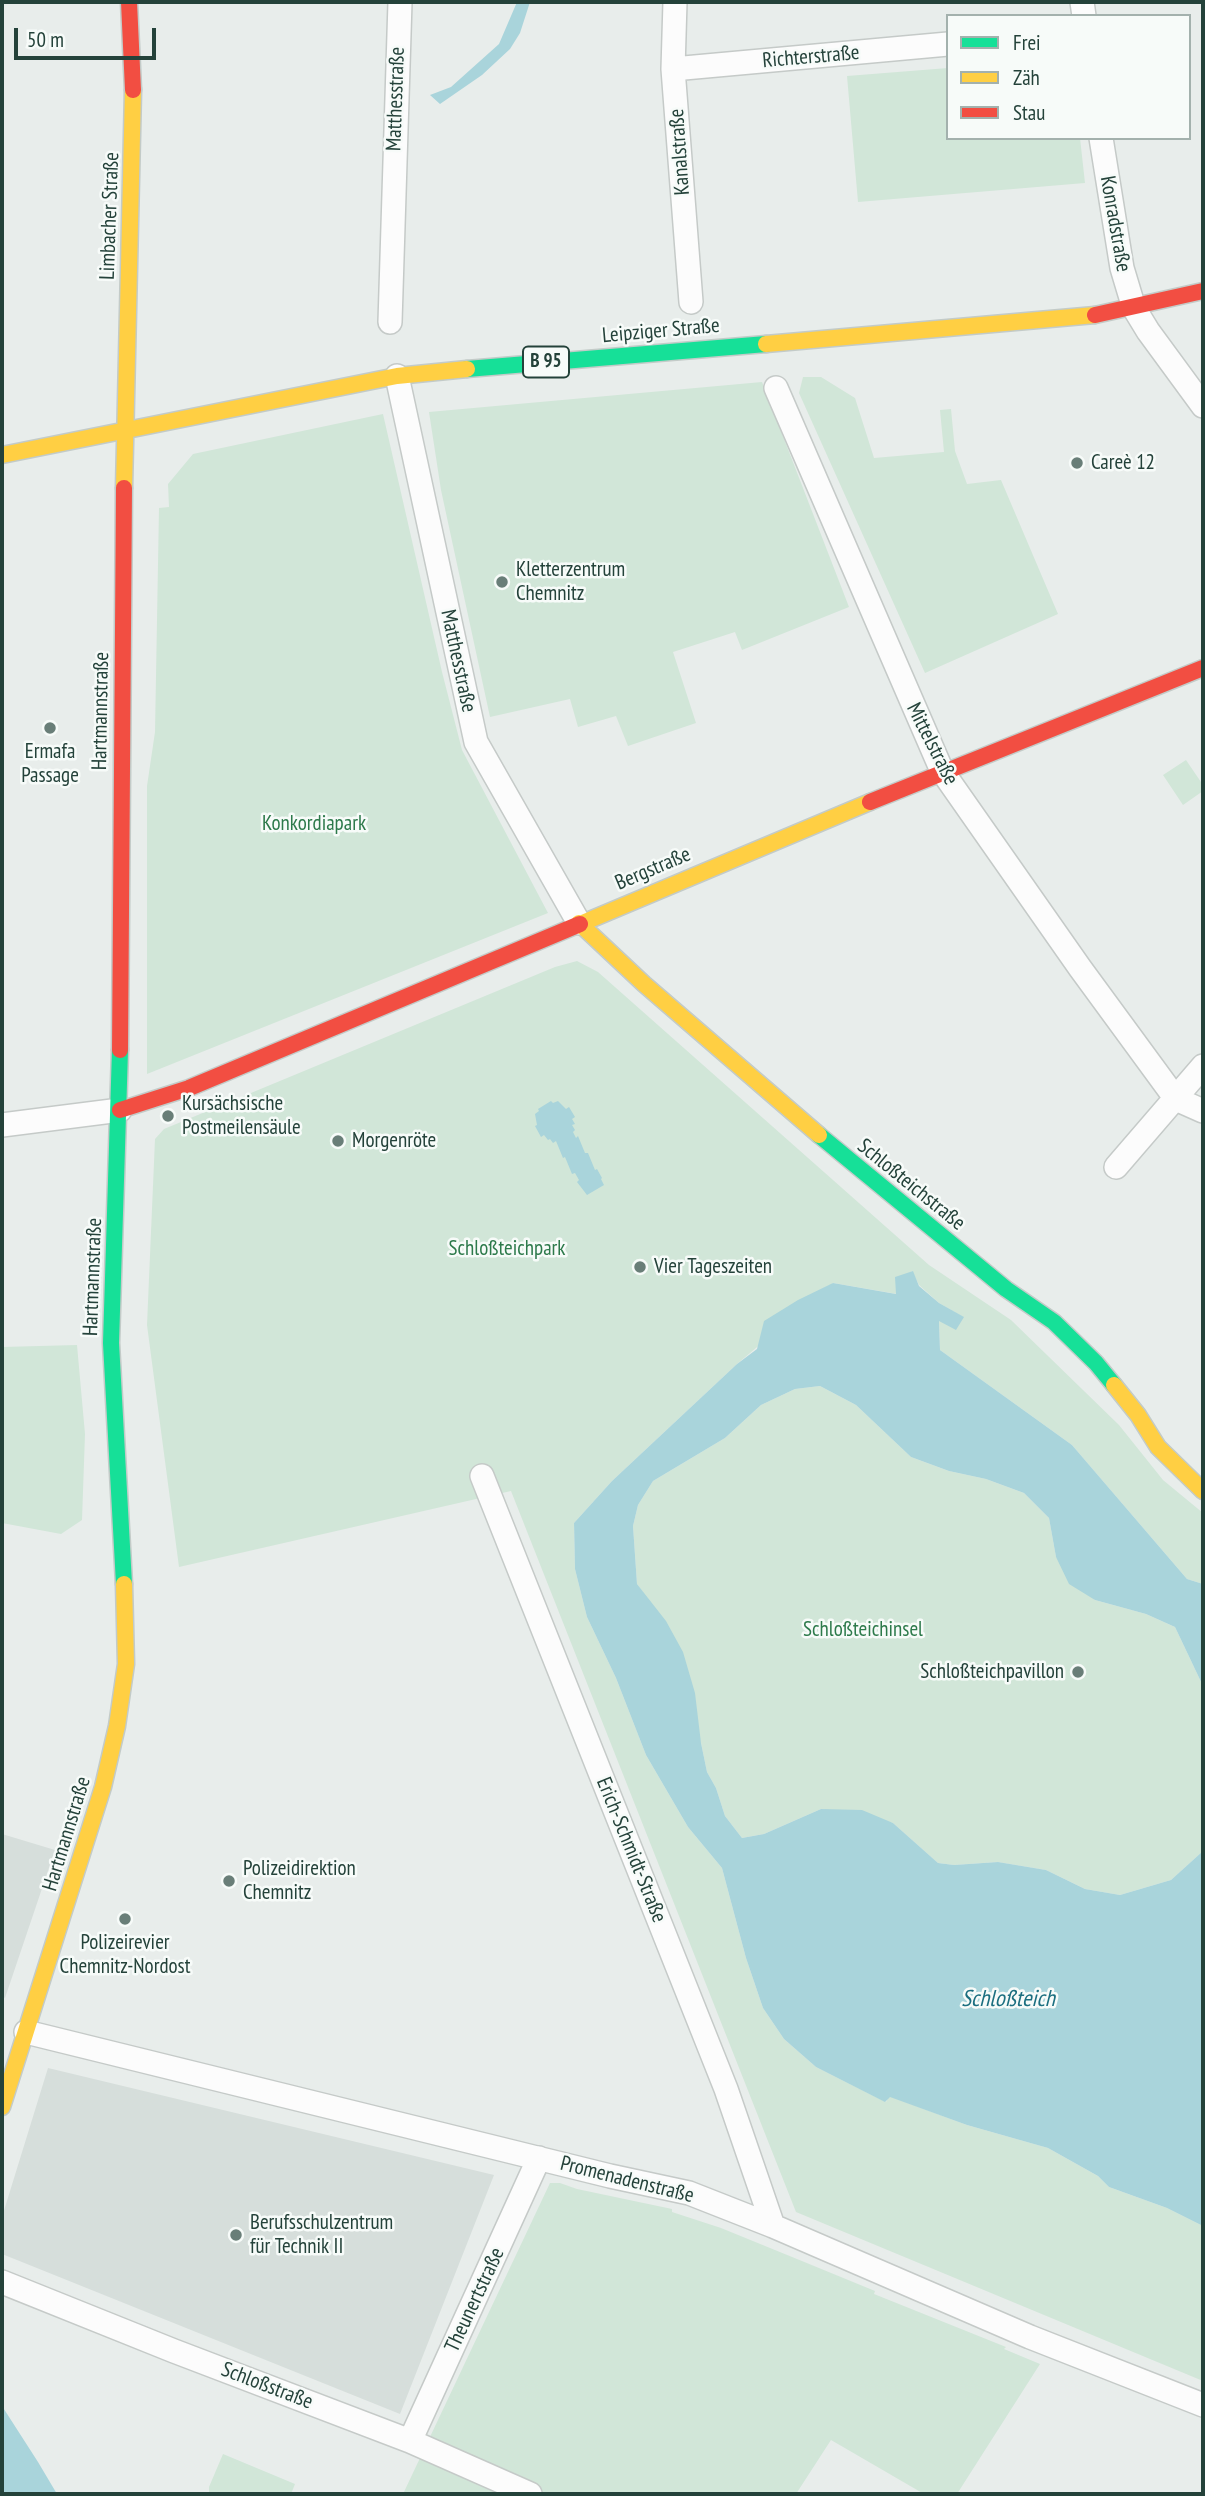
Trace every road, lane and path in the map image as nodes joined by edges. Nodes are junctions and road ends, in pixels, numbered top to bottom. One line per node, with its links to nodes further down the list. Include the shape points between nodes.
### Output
1 (129, 2): 14 (main road, Limbacher Straße, via 134,107)
2 (400, 2): 10 (street, Matthesstraße)
3 (675, 2): 5 (street, Kanalstraße)
4 (946, 44): 5 (street, Richterstraße)
5 (673, 69): 8 (street, Kanalstraße)
6 (1101, 140): 9 (street, Konradstraße, via 1122,268)
7 (1203, 291): 9 (main road, Leipziger Straße / B 95)
8 (691, 303)
9 (1134, 308): 11 (main road, Leipziger Straße / B 95, via 992,326); 13 (street, Konradstraße)
10 (390, 322)
11 (397, 376): 14 (main road, Leipziger Straße / B 95); 18 (street, Matthesstraße, via 476,742)
12 (776, 388): 17 (street, Mittelstraße)
13 (1203, 406)
14 (124, 431): 15 (main road, B 95); 21 (main road, Hartmannstraße)
15 (2, 455)
16 (1203, 668): 17 (main road, Bergstraße)
17 (942, 771): 18 (main road, Bergstraße); 20 (street, Mittelstraße)
18 (579, 923): 21 (main road, Bergstraße, via 211,1079); 26 (main road, Schloßteichstraße, via 847,1160 997,1282 1054,1322 1096,1363 1158,1447)
19 (1203, 1066): 20 (street)
20 (1177, 1099): 22 (street); 24 (street)
21 (120, 1110): 23 (street); 27 (main road, Hartmannstraße, via 111,1343 126,1627 123,1688 103,1787)
22 (1203, 1111)
23 (2, 1125)
24 (1116, 1167)
25 (482, 1476): 30 (street, Erich-Schmidt-Straße, via 726,2089)
26 (1203, 1490)
27 (26, 2032): 28 (main road, Hartmannstraße); 29 (street, Promenadenstraße)
28 (2, 2107)
29 (539, 2158): 30 (street, Promenadenstraße, via 690,2193); 33 (street, Theunertstraße)
30 (773, 2226): 32 (street, Promenadenstraße, via 1030,2337)
31 (2, 2282): 33 (street, Schloßstraße)
32 (1203, 2405)
33 (410, 2441): 34 (street, Schloßstraße)
34 (530, 2494)

